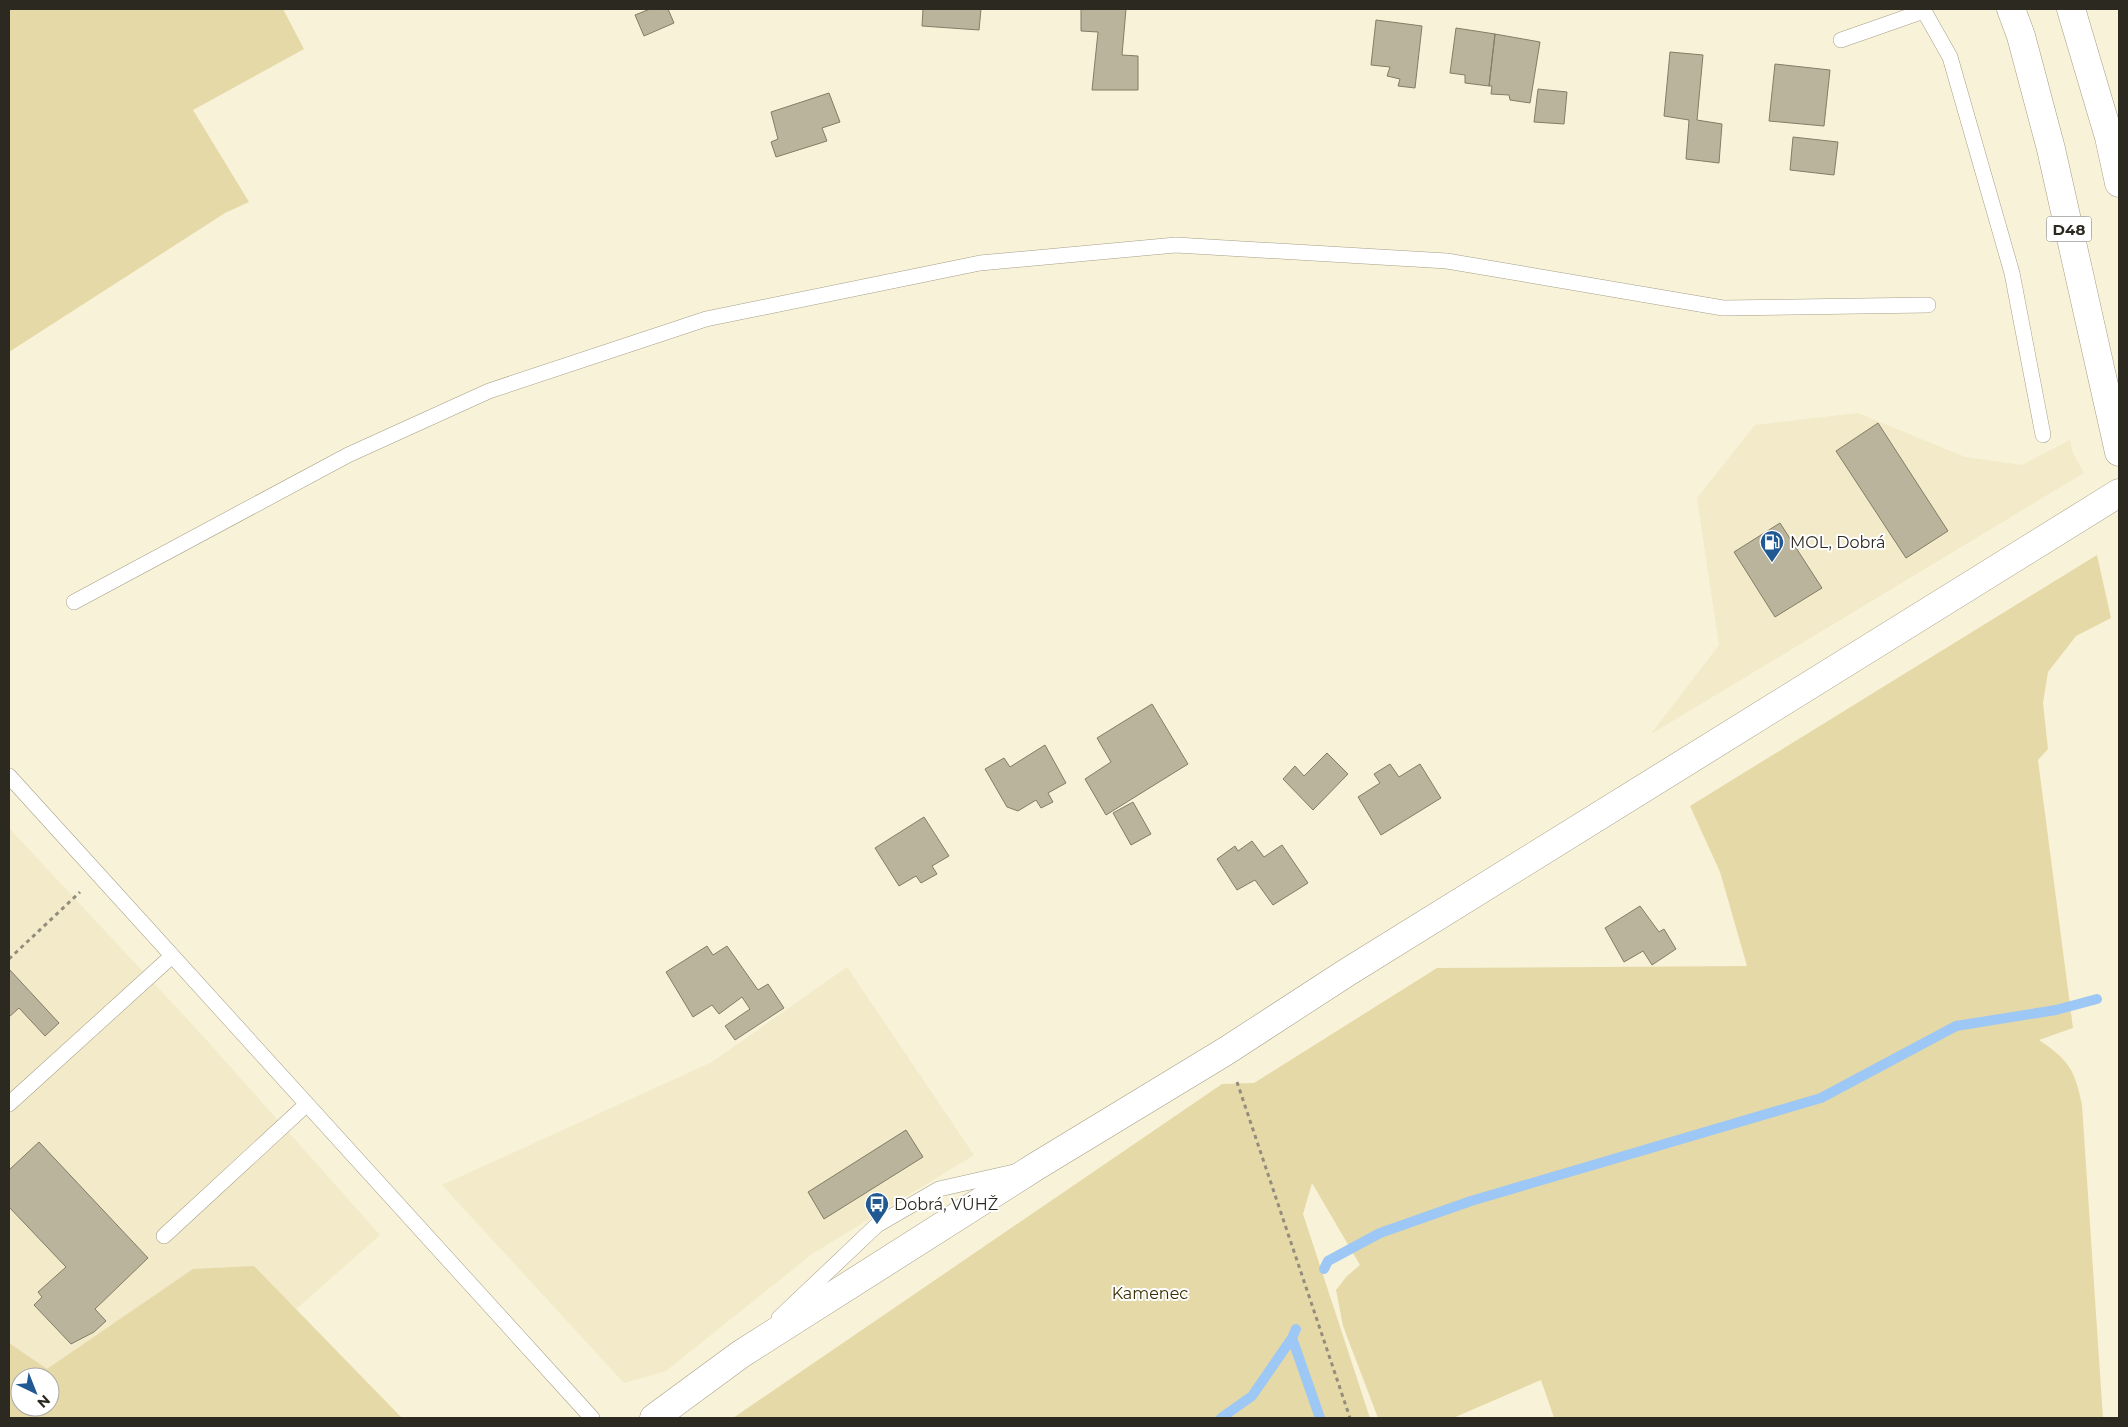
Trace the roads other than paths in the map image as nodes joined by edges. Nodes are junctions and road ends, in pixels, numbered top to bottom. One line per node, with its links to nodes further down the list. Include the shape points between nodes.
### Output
1 (2011, 9): 8 (main road, D48, via 2051,149)
2 (2071, 9): 5 (main road, via 2109,137)
3 (1924, 10): 4 (lane); 7 (lane, via 1950,57 2006,254)
4 (1841, 40)
5 (2119, 183)
6 (1928, 305): 10 (lane, via 1722,308 1448,261 1176,245 980,263 706,319 489,391 348,456)
7 (2044, 435)
8 (2119, 452)
9 (2119, 494): 15 (main road)
10 (74, 602)
11 (9, 776): 12 (lane)
12 (172, 956): 13 (lane); 14 (lane)
13 (9, 1104)
14 (307, 1104): 16 (lane); 18 (lane)
15 (1035, 1167): 17 (main road); 17 (lane, via 939,1189 877,1225)
16 (164, 1236)
17 (741, 1354): 19 (main road)
18 (592, 1418)
19 (654, 1418)

